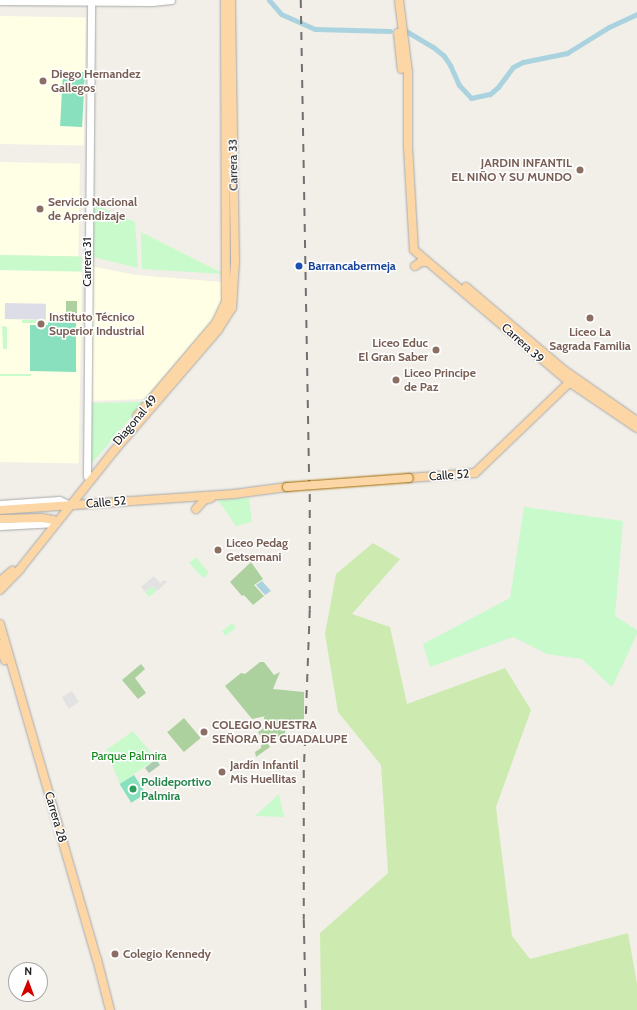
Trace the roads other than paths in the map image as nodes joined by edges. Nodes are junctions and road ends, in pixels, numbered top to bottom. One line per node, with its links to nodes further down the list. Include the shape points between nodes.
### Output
1 (171, 0): 7 (street)
2 (225, 0): 10 (main road, Carrera 33)
3 (231, 0): 10 (main road, Carrera 33)
4 (395, 0): 8 (main road)
5 (399, 0): 8 (main road, via 408,72)
6 (0, 1): 7 (street)
7 (91, 1): 19 (street, Carrera 31)
8 (407, 110): 9 (main road)
9 (414, 248): 11 (main road, Carrera 39); 16 (main road, Carrera 39, via 489,305)
10 (230, 262): 13 (main road, Carrera 33)
11 (427, 262): 12 (main road); 16 (main road, Carrera 39)
12 (415, 266)
13 (230, 273): 14 (main road, Carrera 33, via 226,302); 15 (main road, Carrera 33, via 234,302)
14 (220, 317): 19 (main road, Diagonal 49)
15 (222, 326): 23 (main road, Diagonal 49)
16 (572, 380): 17 (main road, Carrera 39); 18 (main road, Carrera 39); 20 (main road, Calle 52, bridge, via 475,473)
17 (637, 421)
18 (637, 428)
19 (87, 476): 23 (main road, Diagonal 49)
20 (254, 491): 21 (main road, Calle 52); 22 (main road, Calle 52, via 164,495)
21 (234, 494): 22 (main road, Calle 52); 25 (main road, via 205,499)
22 (142, 499): 23 (main road, Calle 52)
23 (67, 504): 24 (main road, Calle 52, via 14,509); 24 (street, Calle 52, via 50,500); 27 (main road, Diagonal 49)
24 (2, 506)
25 (196, 509)
26 (0, 519): 27 (main road, via 42,518)
27 (53, 522): 28 (street); 29 (main road, via 11,572); 30 (main road)
28 (0, 526)
29 (0, 581)
30 (0, 590)
31 (0, 624): 34 (main road, Carrera 28)
32 (0, 644): 33 (main road, Carrera 28, via 52,815)
33 (105, 1010)
34 (110, 1010)

